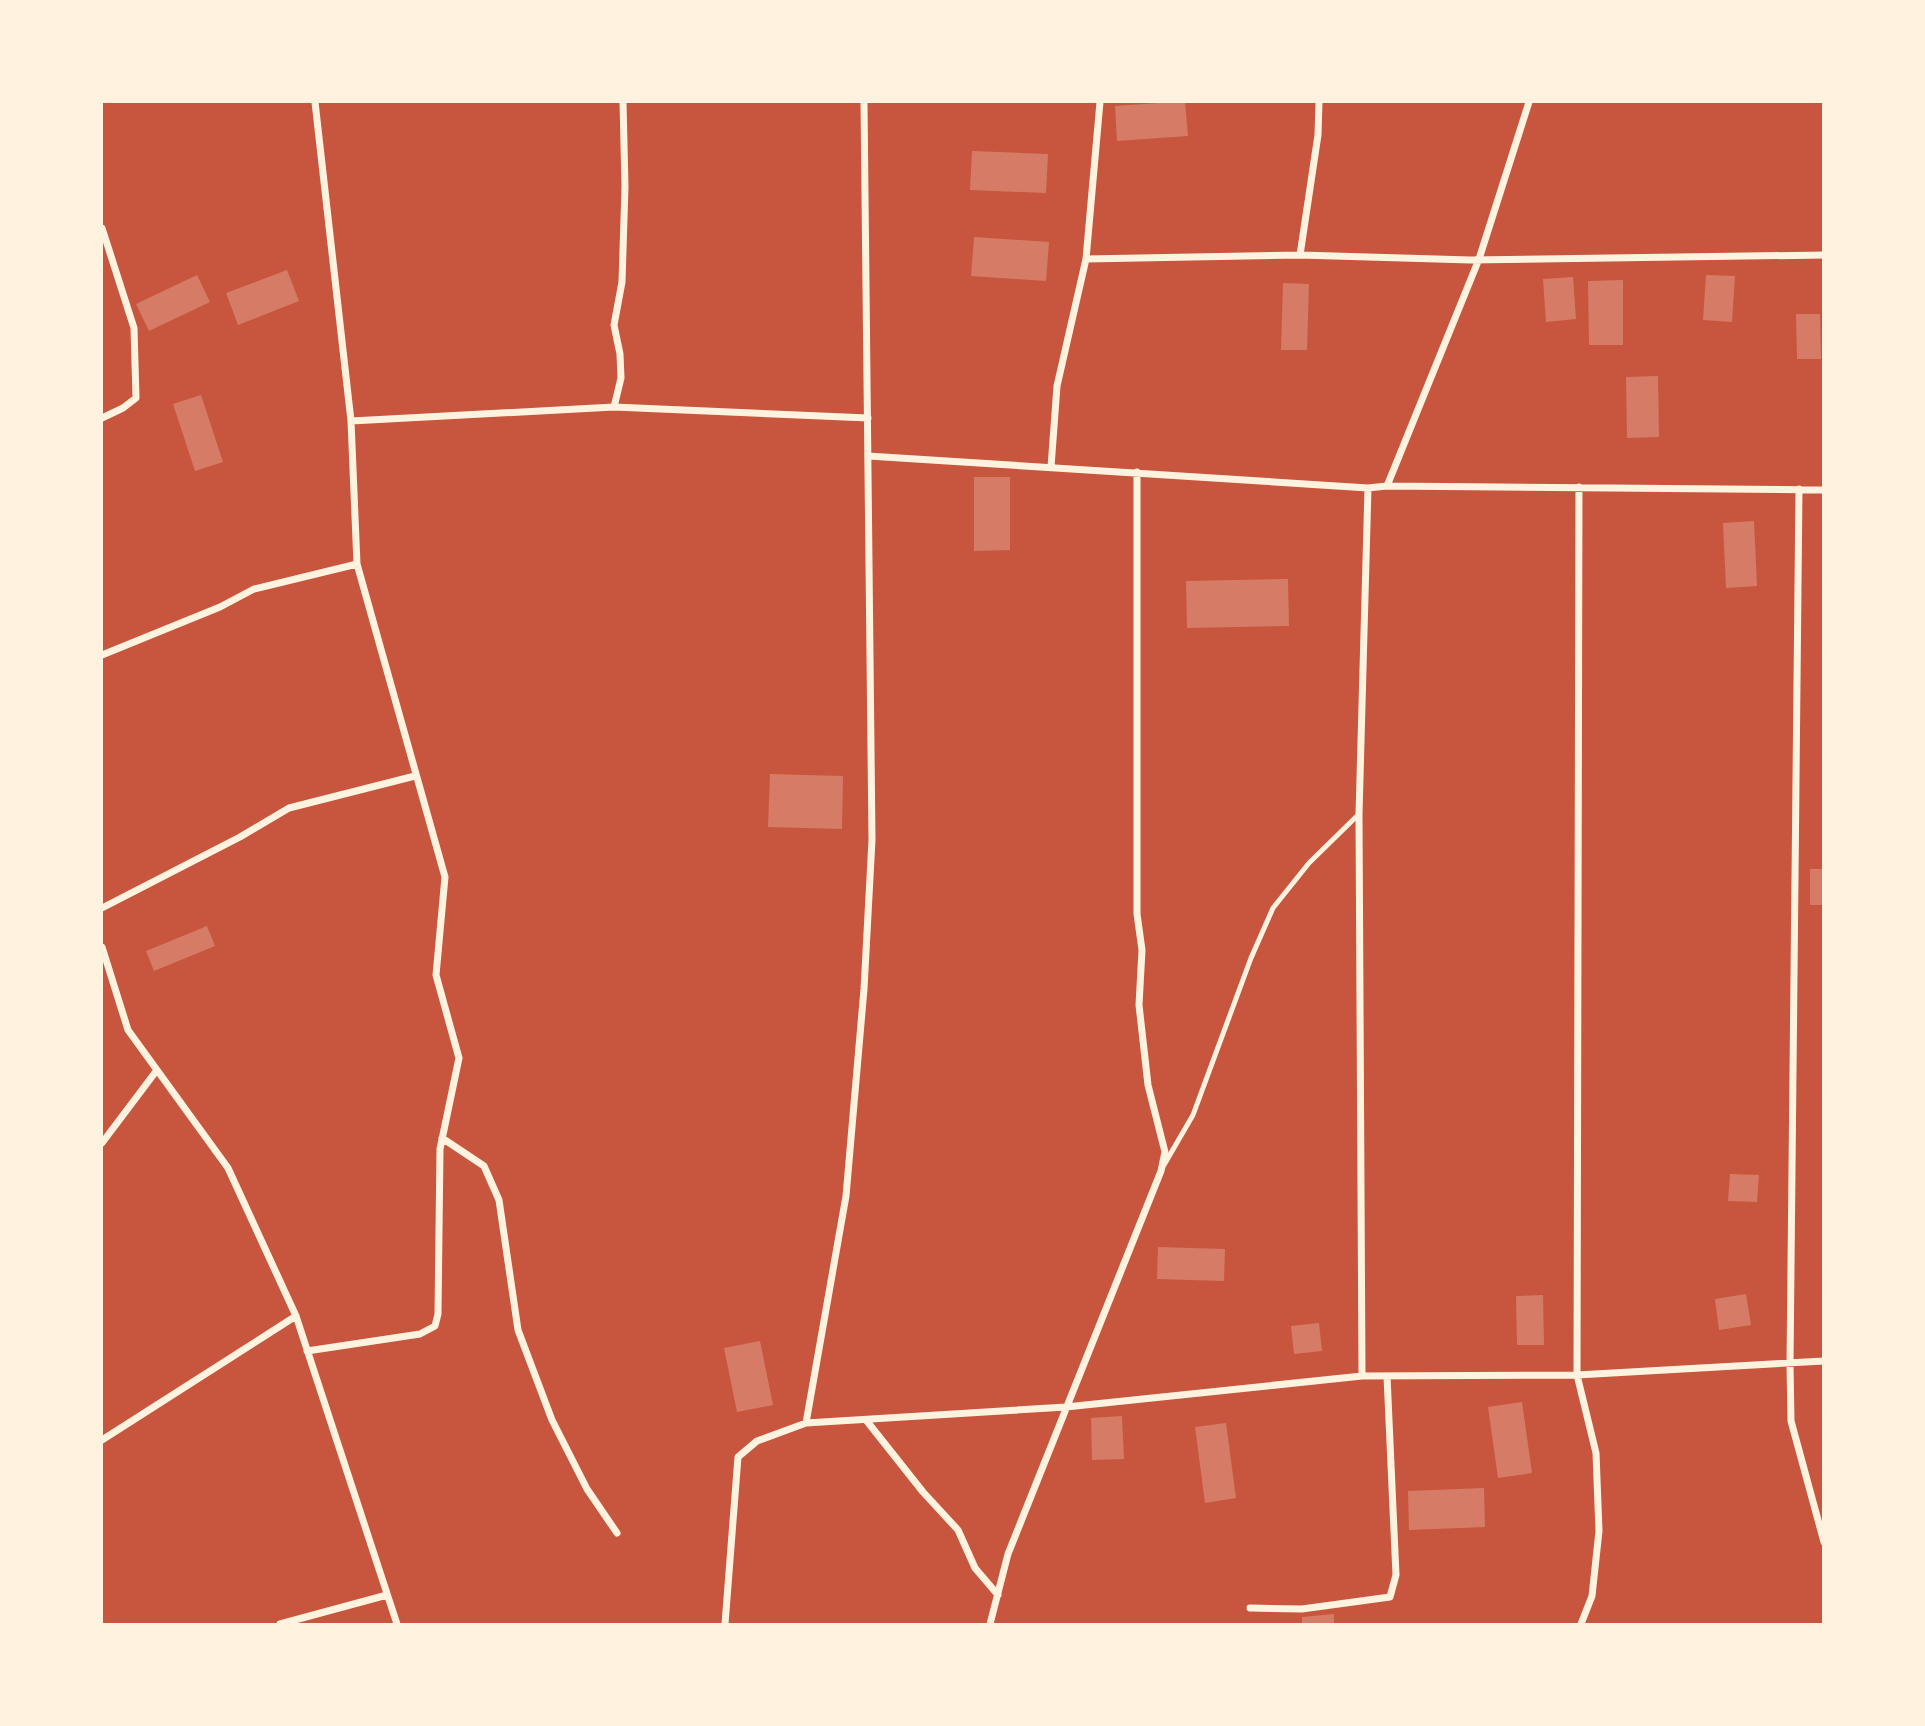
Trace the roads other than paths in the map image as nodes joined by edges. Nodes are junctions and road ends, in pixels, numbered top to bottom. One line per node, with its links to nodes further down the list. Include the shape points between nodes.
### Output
1 (315, 102): 15 (street)
2 (623, 102): 12 (street, via 622,282 614,325 621,378)
3 (864, 102): 14 (street)
4 (1100, 102): 10 (street)
5 (1319, 102): 8 (street)
6 (1529, 102): 11 (street)
7 (102, 228): 13 (street, via 134,328 136,381 135,398)
8 (1300, 255): 10 (street); 11 (street)
9 (1824, 255): 11 (street)
10 (1086, 259): 17 (street, via 1057,386)
11 (1479, 259): 19 (street)
12 (614, 407): 14 (street); 15 (street)
13 (102, 418)
14 (868, 418): 16 (street)
15 (351, 421): 24 (street)
16 (869, 456): 17 (street); 43 (street, via 873,840 864,989 846,1196)
17 (1051, 467): 18 (street)
18 (1137, 472): 21 (street); 33 (street, via 1139,1004 1148,1085 1165,1152)
19 (1387, 486): 20 (street); 21 (street)
20 (1579, 487): 22 (street); 38 (street)
21 (1368, 488): 27 (street)
22 (1799, 489): 23 (street); 37 (street)
23 (1824, 490)
24 (357, 564): 25 (street, via 254,589); 26 (street)
25 (102, 655)
26 (415, 776): 28 (street, via 289,808); 31 (street, via 445,877 436,975 458,1058)
27 (1359, 814): 33 (lane, via 1309,863 1273,908 1193,1115); 39 (street)
28 (102, 908)
29 (102, 947): 30 (street, via 128,1030)
30 (157, 1070): 32 (street); 34 (street, via 228,1168)
31 (442, 1138): 35 (street, via 435,1326 420,1334); 45 (street, via 484,1166 499,1200 518,1330 552,1420 587,1489)
32 (102, 1143)
33 (1161, 1171): 41 (street)
34 (296, 1316): 35 (street); 44 (street)
35 (307, 1351): 47 (street)
36 (1824, 1361): 37 (street)
37 (1790, 1364): 38 (street); 46 (street, via 1791,1421)
38 (1577, 1375): 40 (street); 54 (street, via 1596,1453 1599,1531 1592,1596)
39 (1362, 1376): 40 (street); 41 (street)
40 (1387, 1376): 49 (street, via 1396,1575 1390,1597 1302,1609)
41 (1066, 1407): 42 (street); 48 (street, via 1008,1554)
42 (866, 1420): 43 (street); 48 (street, via 958,1530 975,1568)
43 (806, 1423): 52 (street, via 757,1441 738,1457)
44 (102, 1440)
45 (617, 1533)
46 (1824, 1542)
47 (387, 1595): 50 (street); 51 (street)
48 (998, 1595): 53 (street)
49 (1250, 1608)
50 (280, 1625)
51 (397, 1625)
52 (725, 1625)
53 (990, 1625)
54 (1581, 1625)

